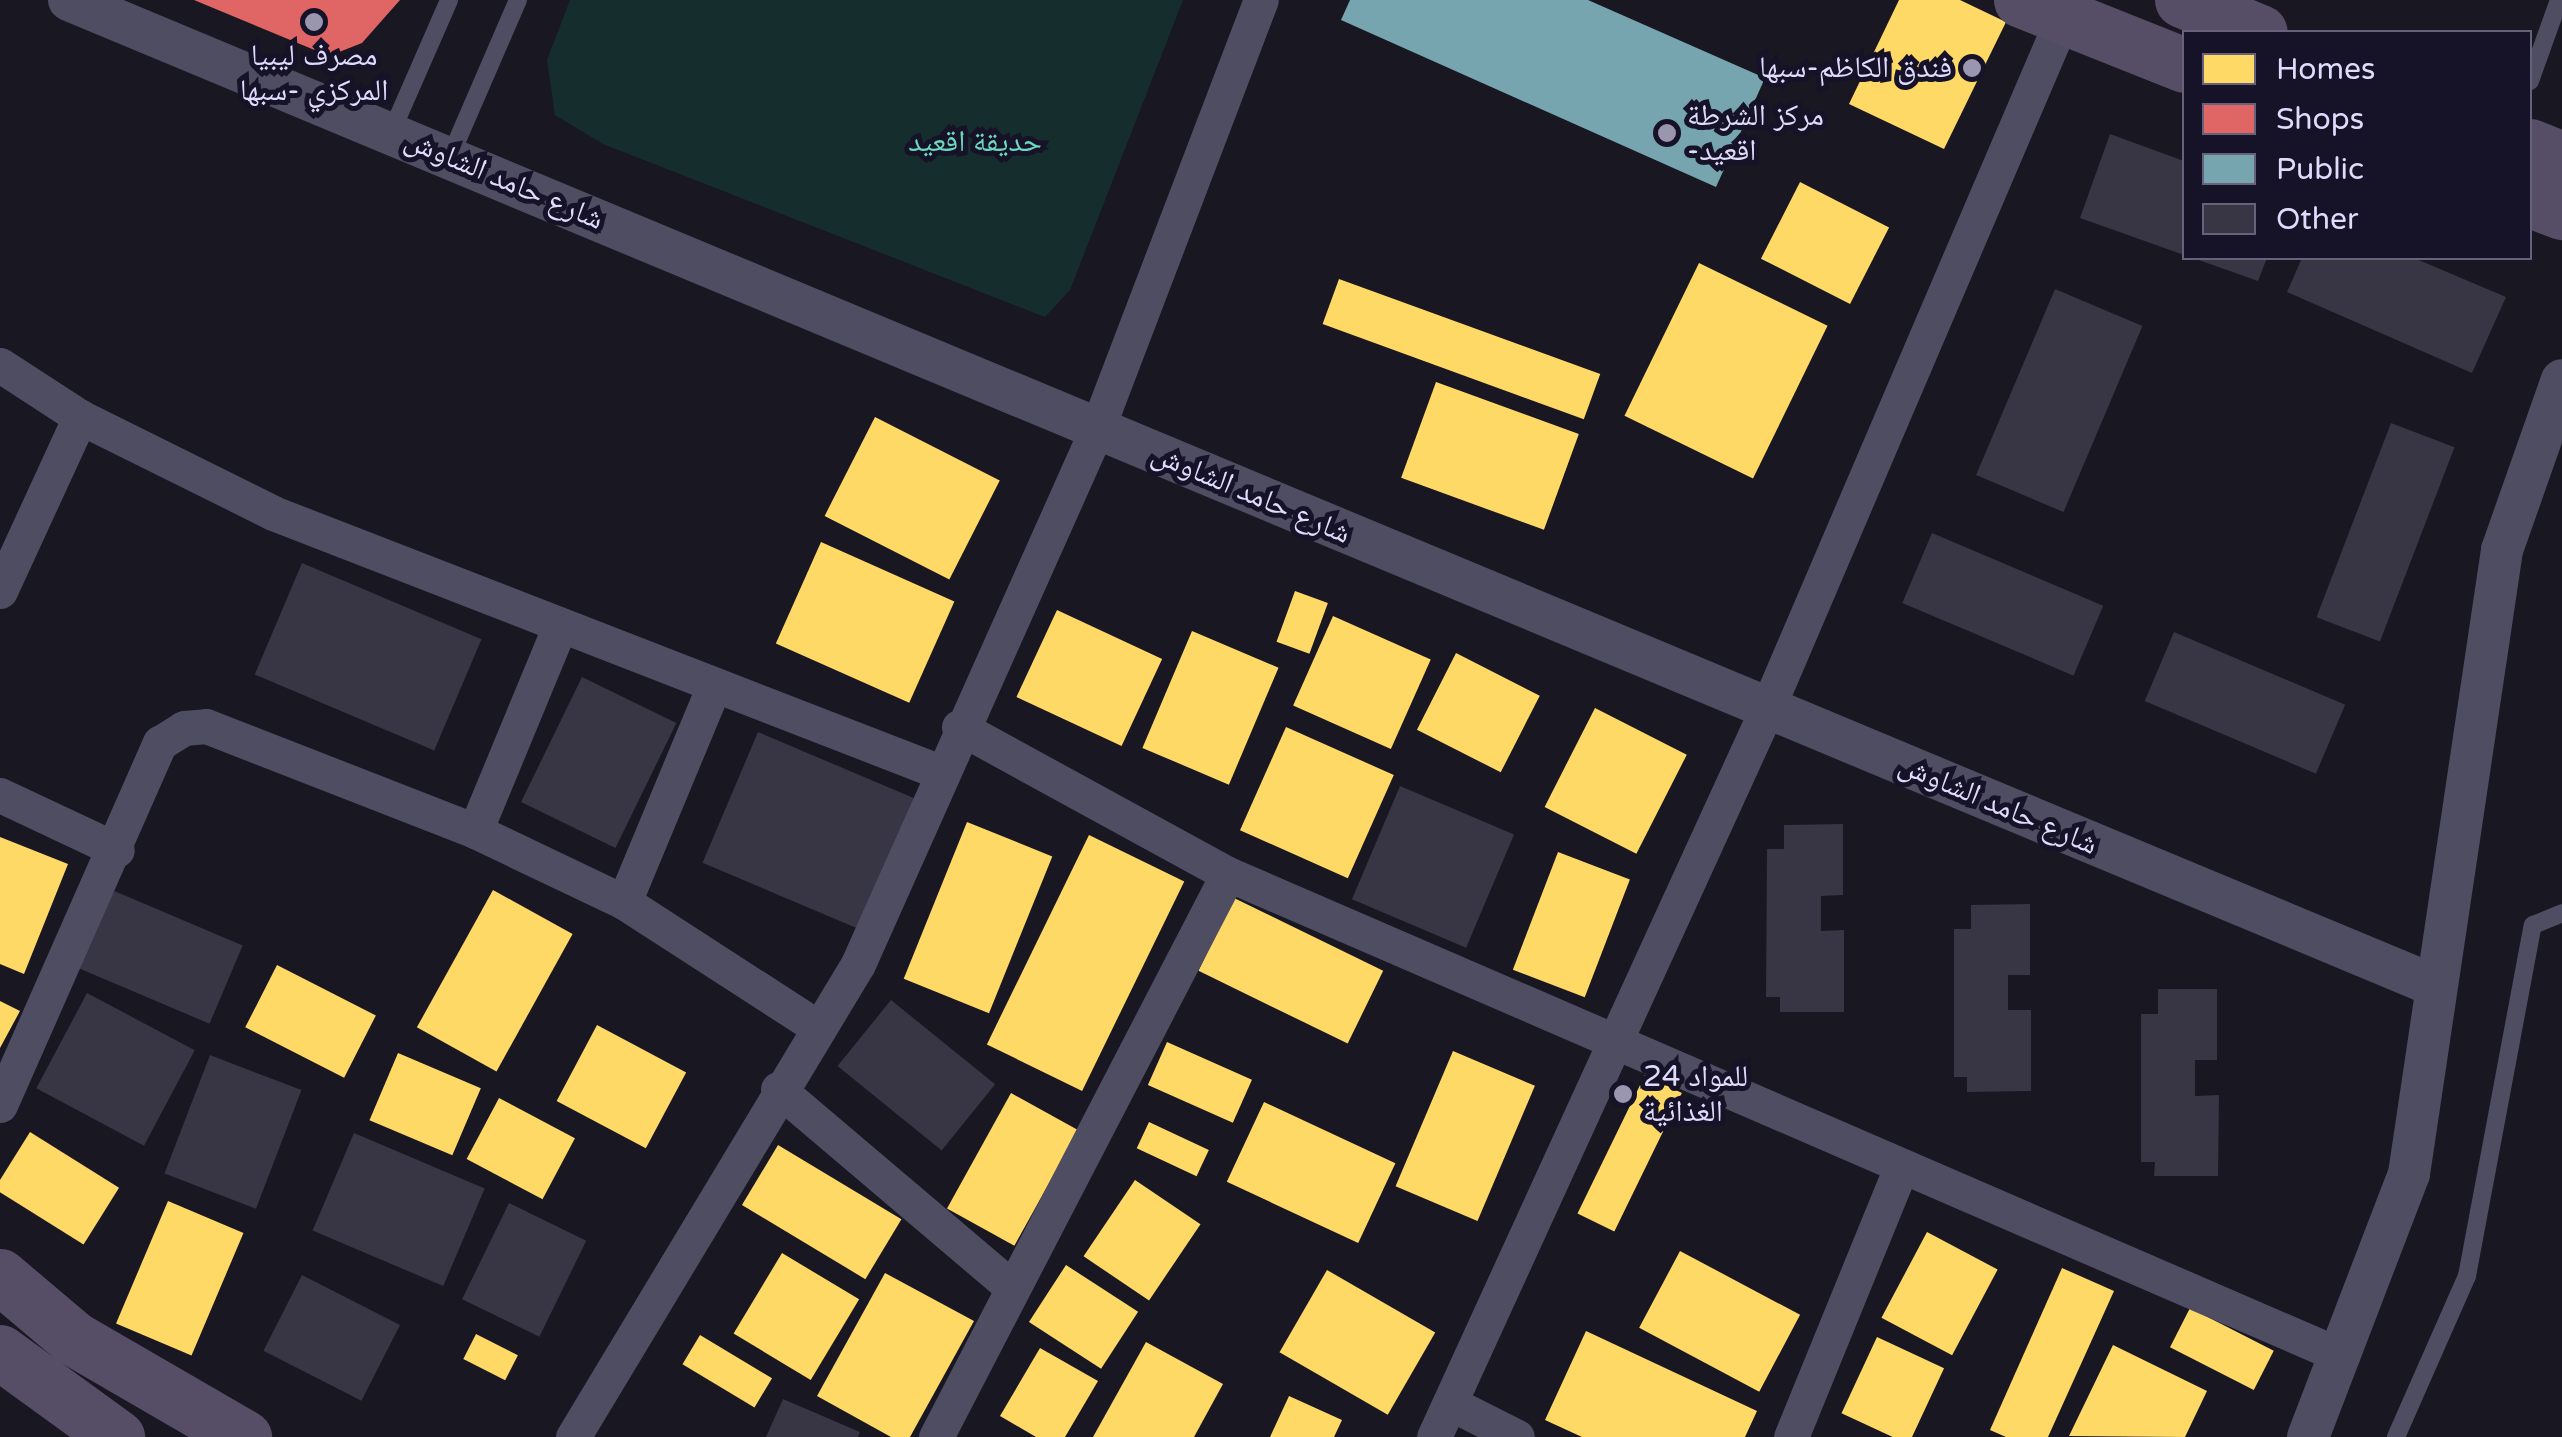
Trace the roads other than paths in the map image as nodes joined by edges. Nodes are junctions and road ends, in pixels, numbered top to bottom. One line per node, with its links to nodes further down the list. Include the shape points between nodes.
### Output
1 (69, 0): 11 (street, شارع حامد الشاوش)
2 (449, 0): 11 (lane)
3 (518, 0): 13 (lane)
4 (1262, 0): 20 (street)
5 (2182, 0): 8 (main road)
6 (2560, 0): 10 (lane)
7 (2051, 6): 9 (main road); 24 (street)
8 (2255, 30)
9 (2182, 64)
10 (2532, 76)
11 (391, 133): 13 (street, شارع حامد الشاوش)
12 (2532, 147): 14 (main road)
13 (450, 158): 20 (street, شارع حامد الشاوش)
14 (2562, 160)
15 (2532, 201): 16 (main road)
16 (2562, 212)
17 (0, 365): 19 (street)
18 (2562, 380): 33 (street, via 2502,550)
19 (80, 417): 21 (street); 22 (street, via 273,513)
20 (1096, 429): 24 (street, شارع حامد الشاوش); 25 (street)
21 (0, 591)
22 (560, 626): 23 (street); 28 (street)
23 (714, 686): 26 (street); 31 (street)
24 (1766, 709): 33 (street, شارع حامد الشاوش); 35 (street)
25 (959, 727): 26 (street); 30 (street)
26 (940, 772): 34 (street, via 858,964)
27 (0, 796): 29 (street)
28 (474, 832): 29 (street, via 195,727 160,743); 31 (street)
29 (117, 850): 37 (street)
30 (1228, 874): 35 (street); 40 (street)
31 (624, 902): 34 (street)
32 (2562, 912): 52 (lane, via 2532,925 2468,1276)
33 (2433, 986): 42 (street, via 2409,1174)
34 (817, 1027): 36 (street)
35 (1614, 1042): 38 (street); 43 (street)
36 (778, 1089): 40 (street); 46 (street)
37 (0, 1106)
38 (1901, 1168): 42 (street); 50 (street)
39 (0, 1276): 45 (main road, via 73,1338)
40 (1010, 1286): 47 (street)
41 (0, 1352): 44 (main road)
42 (2342, 1356): 51 (street)
43 (1450, 1403): 48 (street); 49 (street)
44 (118, 1437)
45 (244, 1437)
46 (573, 1437)
47 (936, 1437)
48 (1434, 1437)
49 (1517, 1437)
50 (1791, 1437)
51 (2308, 1437)
52 (2396, 1437)

